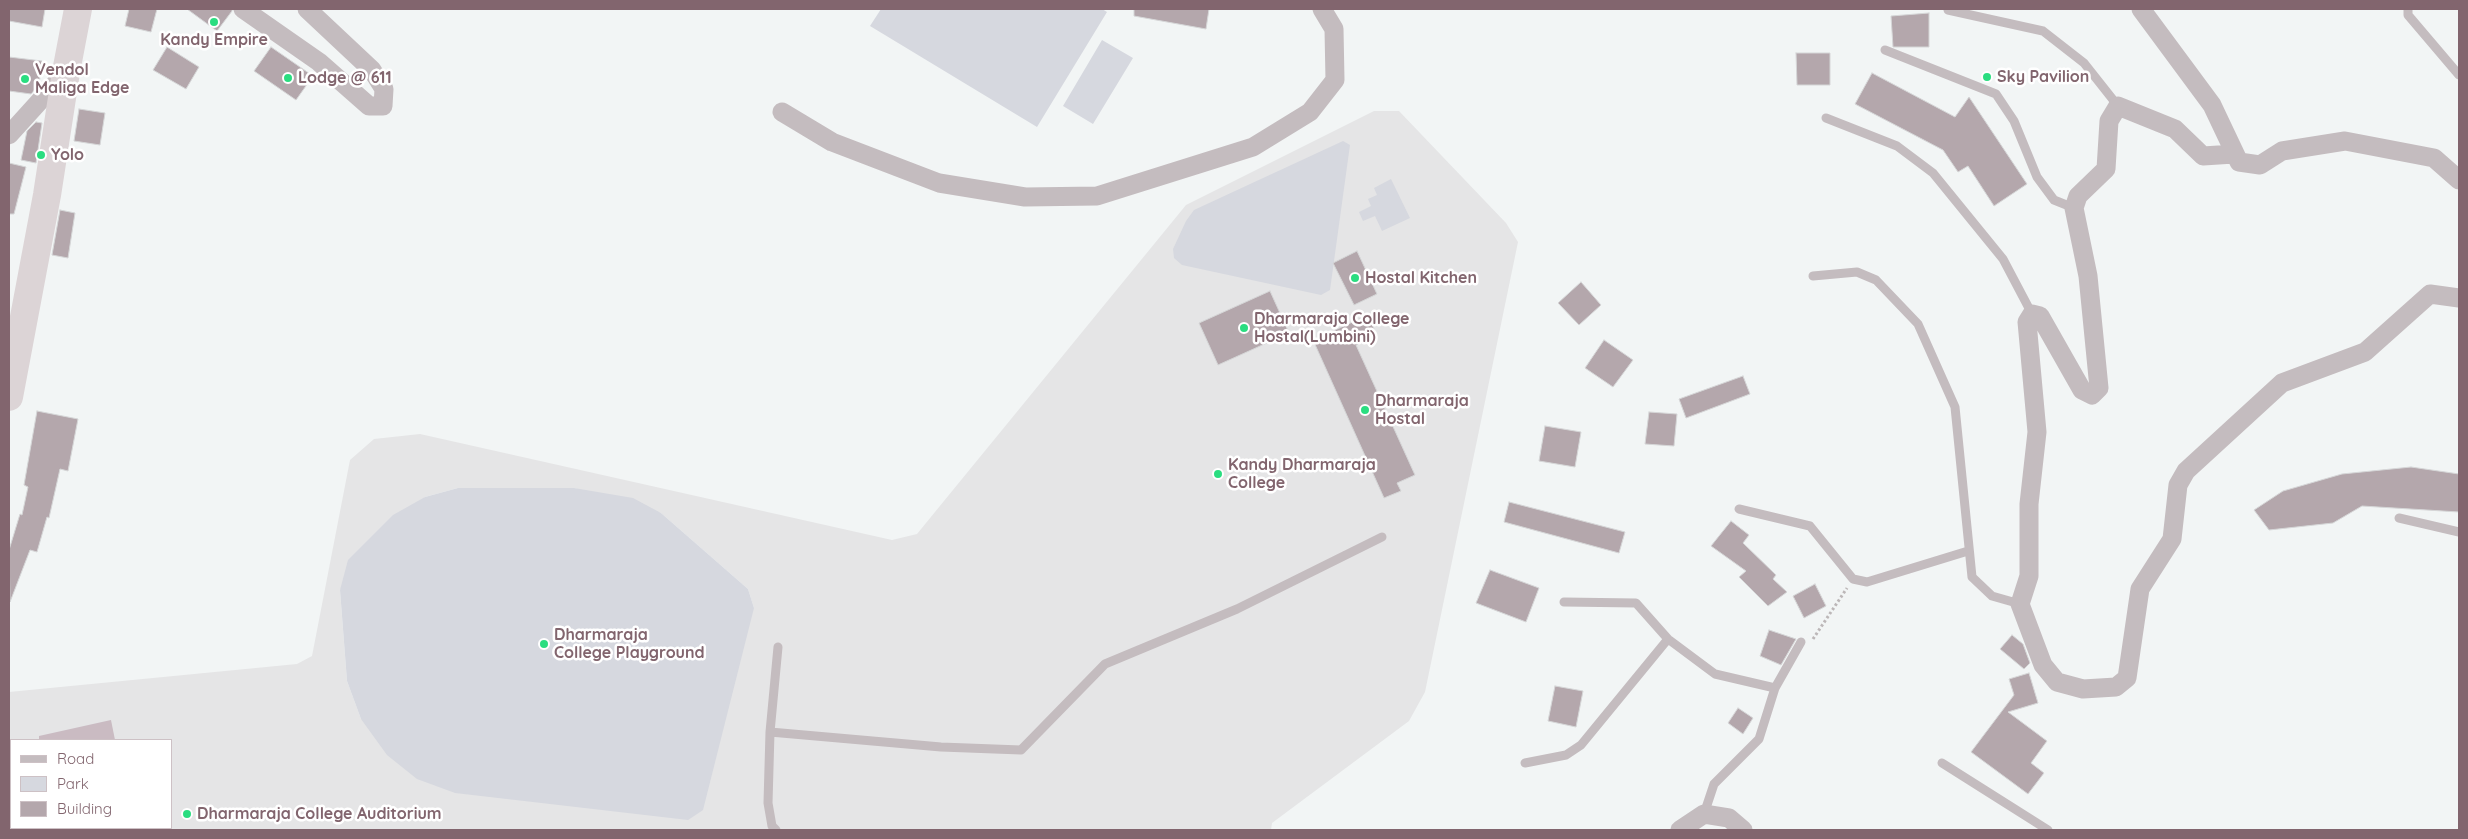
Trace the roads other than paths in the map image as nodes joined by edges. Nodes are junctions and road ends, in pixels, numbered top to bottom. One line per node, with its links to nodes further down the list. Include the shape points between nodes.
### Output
1 (78, 9): 9 (highway)
2 (243, 9): 3 (street, via 319,62 369,106 383,106 384,89 372,70)
3 (307, 9)
4 (1322, 9): 12 (street, via 1334,28 1335,80 1310,112 1253,146 1097,196 1025,197 939,183 832,142)
5 (2141, 9): 15 (street, via 2212,105)
6 (2408, 9): 10 (lane, via 2408,15)
7 (1948, 10): 11 (lane, via 2043,31 2084,63)
8 (1886, 50): 17 (lane, via 1996,94 2014,121 2037,177 2054,200)
9 (66, 72): 14 (street); 21 (highway, via 47,195)
10 (2459, 75)
11 (2118, 106): 15 (street, via 2175,129 2203,156); 17 (street, via 2109,121 2106,170 2078,196)
12 (782, 112)
13 (1826, 118): 20 (lane, via 1897,146 1933,173 2003,259)
14 (9, 136)
15 (2234, 154): 16 (street, via 2238,162 2260,165 2282,151 2345,141 2434,158)
16 (2459, 180)
17 (2074, 208): 20 (street, via 2088,276 2099,388 2092,395 2082,390 2040,316)
18 (1813, 276): 26 (lane, via 1858,272 1876,280 1918,324 1954,407)
19 (2459, 298): 28 (street, via 2430,294 2365,352 2282,383 2186,471 2178,485 2172,539 2140,588 2127,678 2116,687 2083,689 2057,682 2043,665)
20 (2032, 314): 28 (street, via 2027,322 2027,340 2037,432 2029,504 2028,576)
21 (9, 397)
22 (1739, 509): 26 (lane, via 1810,526 1853,579 1867,582)
23 (2399, 518): 24 (lane)
24 (2459, 532)
25 (1382, 537): 33 (lane, via 1237,609 1105,664 1022,750 941,747)
26 (1968, 551): 28 (lane, via 1972,577 1992,596)
27 (1564, 602): 29 (lane, via 1636,603)
28 (2020, 604)
29 (1668, 639): 32 (lane, via 1715,674); 34 (lane, via 1581,745 1566,755)
30 (1801, 642): 32 (lane)
31 (778, 647): 33 (lane)
32 (1775, 688): 36 (lane, via 1759,739 1714,784)
33 (770, 732): 37 (lane, via 768,803 772,826)
34 (1525, 763)
35 (1942, 763): 40 (lane)
36 (1704, 814): 38 (street); 39 (street, via 1729,818)
37 (776, 830)
38 (1680, 830)
39 (1744, 830)
40 (2048, 830)

